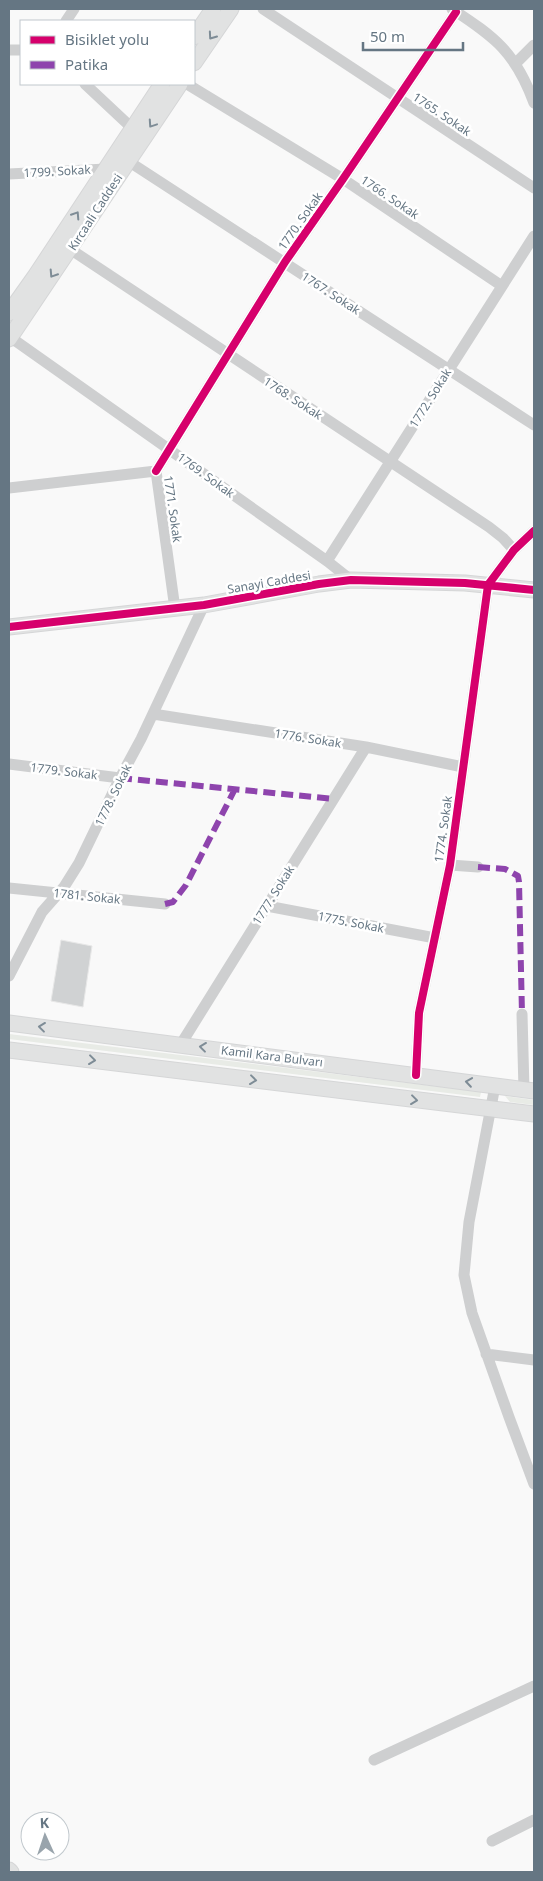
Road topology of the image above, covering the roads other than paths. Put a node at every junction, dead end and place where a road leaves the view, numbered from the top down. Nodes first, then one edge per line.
1 (74, 9) edge
2 (213, 9) edge
3 (231, 9) edge
4 (263, 9) edge
5 (454, 10) edge
6 (67, 20) edge
7 (195, 36) edge
8 (534, 46) edge
9 (195, 62) edge
10 (516, 63) junction
11 (87, 85) edge
12 (161, 85) edge
13 (179, 85) edge
14 (189, 85) edge
15 (398, 98) junction
16 (534, 103) edge
17 (133, 129) junction
18 (128, 162) junction
19 (106, 169) junction
20 (9, 174) edge
21 (343, 179) junction
22 (534, 188) edge
23 (534, 236) edge
24 (70, 249) junction
25 (285, 262) junction
26 (502, 286) junction
27 (9, 313) edge
28 (9, 338) edge
29 (227, 355) junction
30 (448, 370) junction
31 (534, 425) edge
32 (170, 449) junction
33 (390, 462) junction
34 (156, 471) junction
35 (9, 488) edge
36 (534, 530) edge
37 (514, 550) junction
38 (327, 561) junction
39 (351, 580) junction
40 (488, 585) junction
41 (534, 590) edge
42 (204, 605) junction
43 (175, 609) junction
44 (9, 628) edge
45 (153, 714) junction
46 (366, 747) junction
47 (9, 764) edge
48 (463, 767) junction
49 (120, 778) junction
50 (450, 865) junction
51 (478, 867) dead end
52 (9, 888) edge
53 (58, 893) junction
54 (165, 904) dead end
55 (267, 906) junction
56 (435, 938) junction
57 (9, 976) edge
58 (522, 1014) dead end
59 (9, 1022) edge
60 (181, 1044) junction
61 (9, 1050) edge
62 (416, 1075) junction
63 (495, 1086) junction
64 (529, 1090) edge
65 (490, 1109) junction
66 (534, 1114) edge
67 (486, 1354) junction
68 (534, 1360) edge
69 (534, 1484) edge
70 (534, 1686) edge
71 (374, 1760) dead end
72 (534, 1820) edge
73 (492, 1841) dead end

1 - 6 street
2 - 7 street
3 -> 9 street
4 - 15 street, 1765. Sokak
5 - 10 street
5 - 15 street, 1770. Sokak
8 - 10 street
10 - 16 street
11 - 17 street
12 - 17 street, Kırcaali Caddesi
13 -> 18 street, Kırcaali Caddesi
14 - 21 street, 1766. Sokak
15 - 21 street, 1770. Sokak
15 - 22 street, 1765. Sokak
17 - 19 street, Kırcaali Caddesi
18 - 24 street, Kırcaali Caddesi
18 - 25 street, 1767. Sokak
19 - 20 street, 1799. Sokak
27 -> 19 street, Kırcaali Caddesi
21 - 25 street, 1770. Sokak
21 - 26 street, 1766. Sokak
23 - 26 street, 1772. Sokak
24 -> 28 street, Kırcaali Caddesi
24 - 29 street, 1768. Sokak
25 - 29 street, 1770. Sokak
25 - 30 street, 1767. Sokak
26 - 30 street, 1772. Sokak
28 - 32 street, 1769. Sokak
29 - 32 street, 1770. Sokak
29 - 33 street, 1768. Sokak
30 - 31 street, 1767. Sokak
30 - 33 street, 1772. Sokak
32 - 34 street, 1770. Sokak
32 - 38 street, 1769. Sokak
33 - 37 street, 1768. Sokak
33 - 38 street, 1772. Sokak
34 - 35 street, 1771. Sokak
34 - 43 street, 1771. Sokak
36 - 37 street
37 - 40 street
38 - 39 street, 1769. Sokak
39 - 40 street, Sanayi Caddesi
39 - 42 street, Sanayi Caddesi
40 - 41 street, Sanayi Caddesi
40 - 48 street, 1774. Sokak
42 - 43 street, Sanayi Caddesi
42 - 45 street, 1778. Sokak
43 - 44 street, Sanayi Caddesi
45 - 46 street, 1776. Sokak
45 - 49 street, 1778. Sokak
46 - 48 street, 1776. Sokak
46 - 55 street, 1777. Sokak
47 - 49 street, 1779. Sokak
48 - 50 street, 1774. Sokak
49 - 53 street, 1778. Sokak
50 - 51 street
50 - 56 street, 1774. Sokak
52 - 53 street, 1781. Sokak
53 - 54 street, 1781. Sokak
53 - 57 street, 1778. Sokak
55 - 56 street, 1775. Sokak
55 - 60 street, 1777. Sokak
56 - 62 street, 1774. Sokak
58 - 64 street
60 -> 59 street, Kamil Kara Bulvarı
62 -> 60 street, Kamil Kara Bulvarı
61 -> 65 street
63 -> 62 street, Kamil Kara Bulvarı
63 - 64 street, Kamil Kara Bulvarı
63 - 65 street
65 - 66 street
65 - 67 street
67 - 68 street
67 - 69 street
70 - 71 street
72 - 73 street

